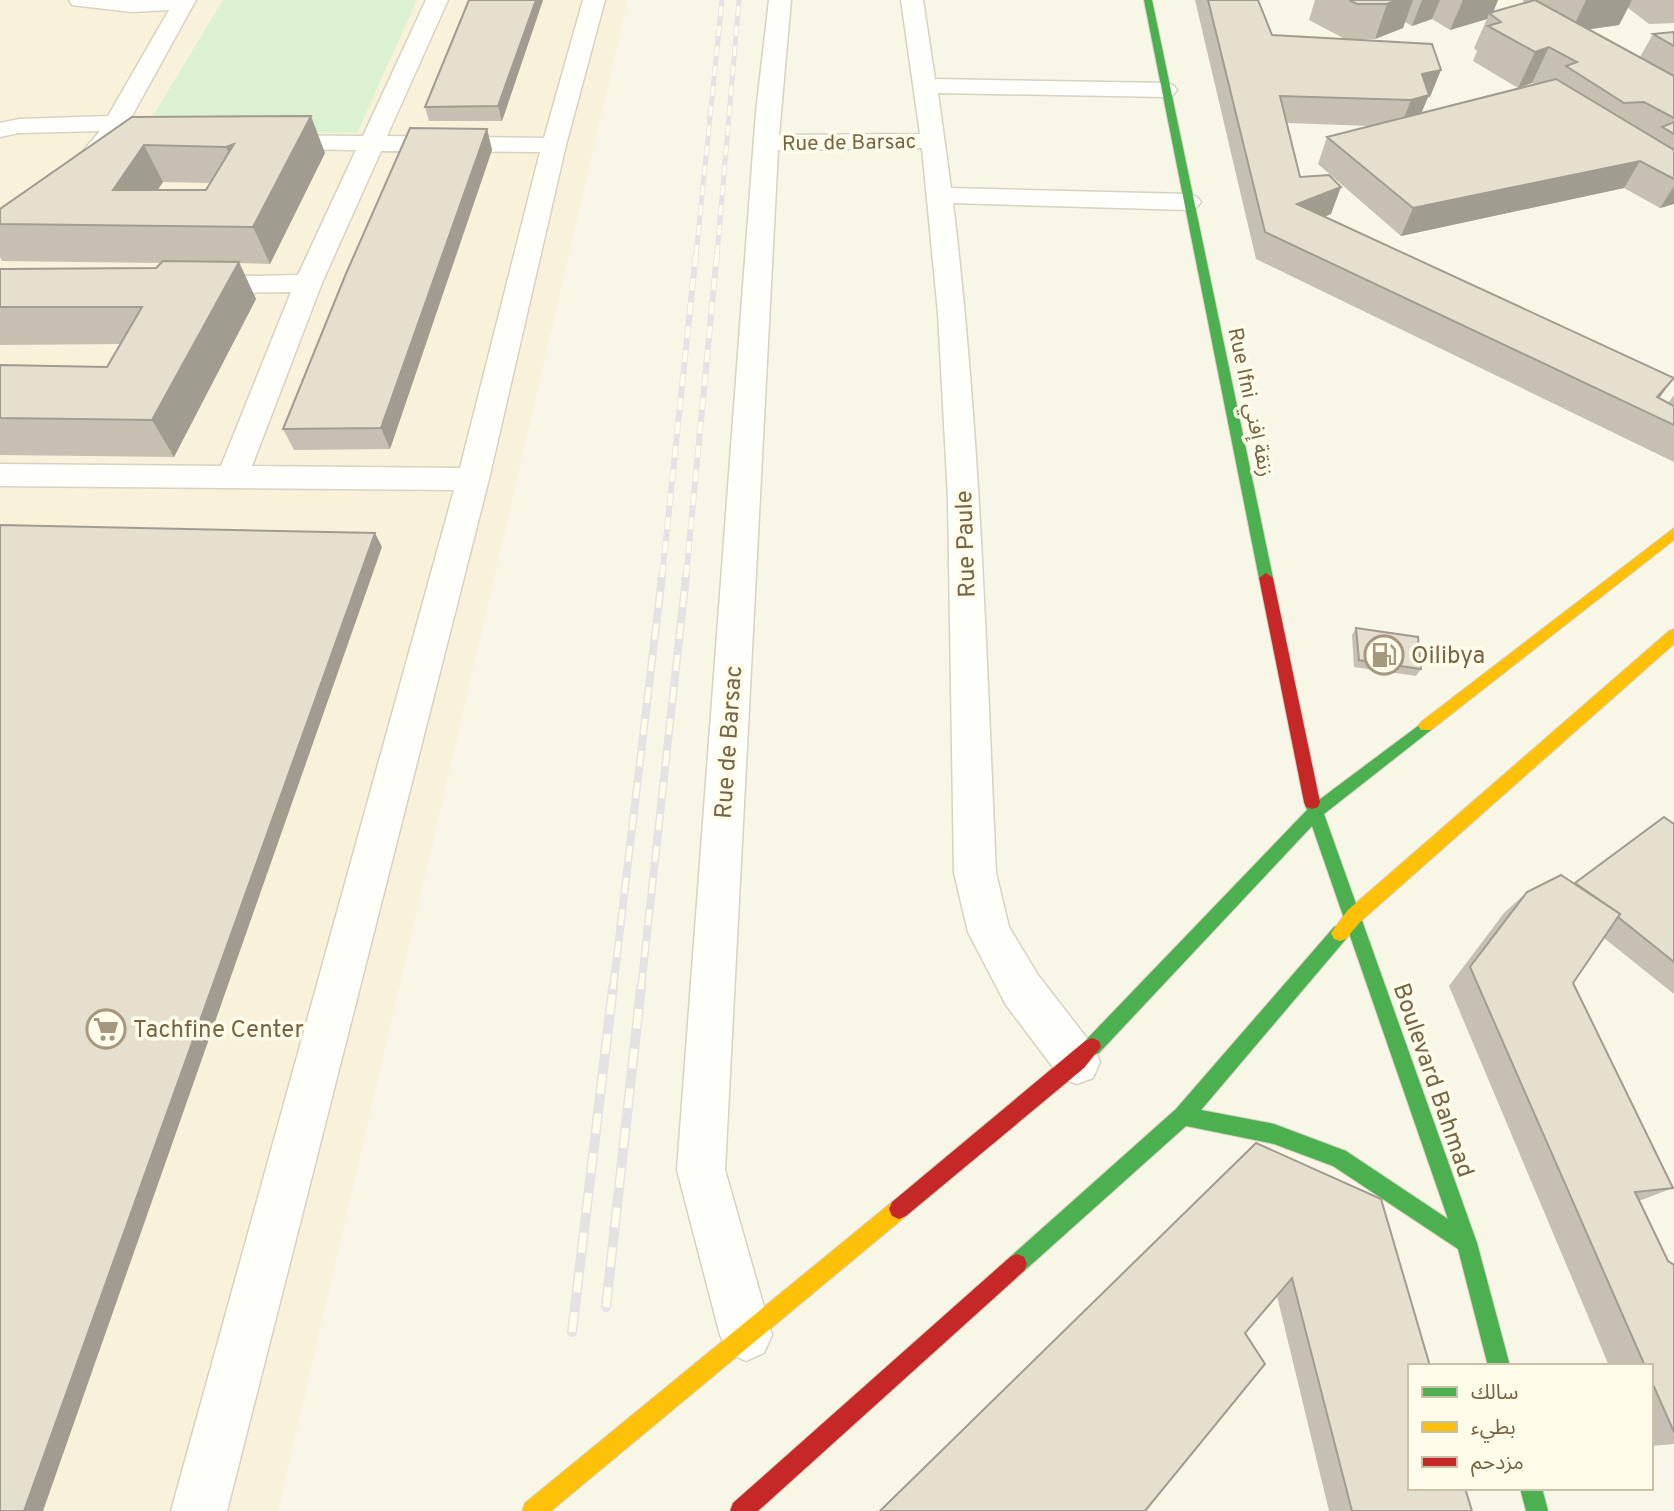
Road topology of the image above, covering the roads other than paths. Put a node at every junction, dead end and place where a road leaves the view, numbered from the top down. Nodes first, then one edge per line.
1 (80, 0) edge
2 (438, 0) edge
3 (594, 0) edge
4 (780, 0) edge
5 (1148, 0) edge
6 (184, 1) edge
7 (920, 8) edge
8 (925, 86) junction
9 (1166, 90) junction
10 (0, 111) edge
11 (10, 128) edge
12 (111, 132) junction
13 (135, 140) edge
14 (933, 141) junction
15 (247, 142) edge
16 (372, 143) junction
17 (766, 143) junction
18 (554, 145) junction
19 (939, 195) junction
20 (1188, 202) junction
21 (5, 220) edge
22 (308, 283) junction
23 (174, 285) edge
24 (0, 475) edge
25 (233, 475) junction
26 (473, 479) junction
27 (1674, 533) edge
28 (1674, 635) edge
29 (1314, 813) junction
30 (1354, 916) junction
31 (1077, 1062) junction
32 (1183, 1116) junction
33 (1466, 1243) junction
34 (746, 1335) junction
35 (1498, 1364) edge
36 (1532, 1490) edge
37 (199, 1511) edge
38 (533, 1511) edge
39 (741, 1511) edge
40 (1537, 1511) edge

1 - 6 street
2 - 16 street
3 - 18 street
4 - 17 street, Rue de Barsac
5 - 9 main road, Rue Ifni زنقة إفني
6 - 12 street
7 - 8 street, Rue Paule
8 - 9 street
8 - 14 street, Rue Paule
9 - 20 main road, Rue Ifni زنقة إفني
10 - 11 street
11 - 12 street
12 - 13 street
12 - 21 street
14 - 17 street, Rue de Barsac
14 - 19 street, Rue Paule
15 - 16 street
16 - 18 street
16 - 22 street
17 - 34 street, Rue de Barsac
18 - 26 street
19 - 20 street
19 - 31 street, Rue Paule
20 - 29 main road, Rue Ifni زنقة إفني
22 - 23 street
22 - 25 street
24 - 25 street
25 - 26 street
26 - 37 street
27 - 29 main road
28 - 30 main road
29 - 30 main road, Boulevard Bahmad
29 - 31 main road
30 - 32 main road
30 - 33 main road, Boulevard Bahmad
31 - 34 main road
32 - 33 main road
32 - 39 main road
33 - 35 main road, Boulevard Bahmad
34 - 38 main road
36 - 40 main road

